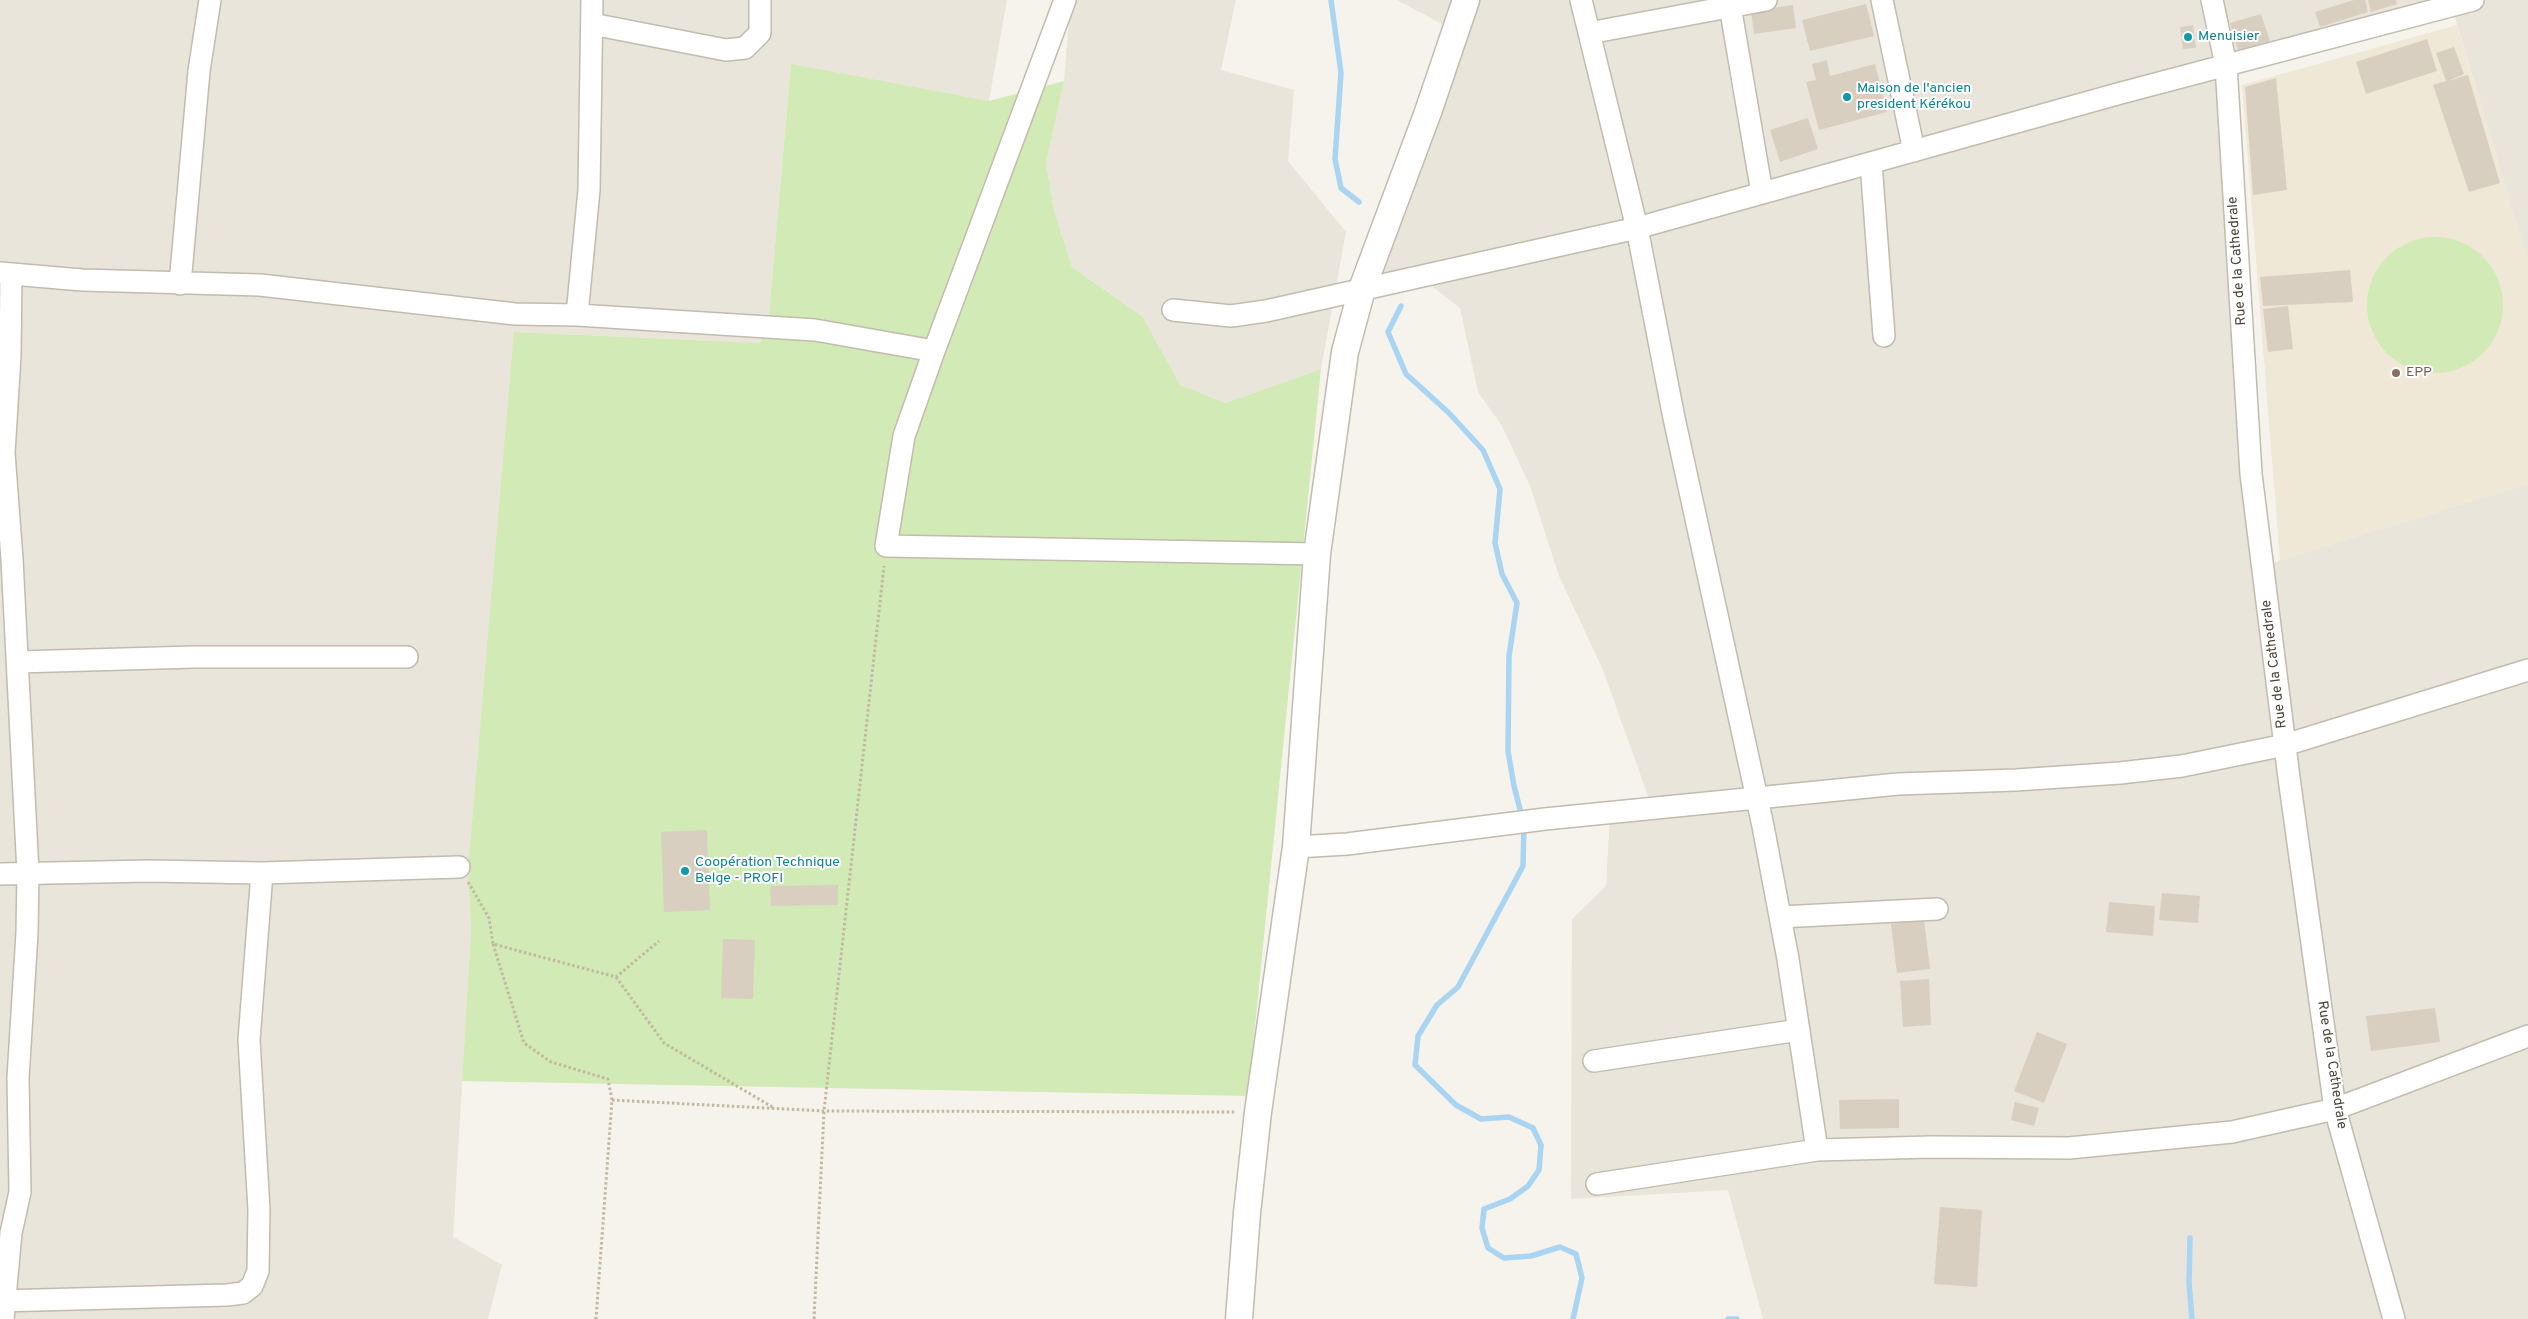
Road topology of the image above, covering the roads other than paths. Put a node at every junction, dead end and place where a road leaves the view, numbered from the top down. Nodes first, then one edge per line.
1 (210, 0) edge
2 (592, 0) edge
3 (760, 0) edge
4 (1065, 0) edge
5 (1466, 0) edge
6 (1581, 0) edge
7 (1766, 0) edge
8 (1882, 0) edge
9 (2212, 0) edge
10 (2473, 0) edge
11 (1730, 4) edge
12 (592, 24) junction
13 (1590, 33) junction
14 (2226, 65) junction
15 (1914, 151) junction
16 (1871, 162) junction
17 (1762, 193) junction
18 (1637, 228) junction
19 (6, 274) edge
20 (180, 284) junction
21 (1362, 289) junction
22 (1173, 310) dead end
23 (577, 315) junction
24 (1884, 336) dead end
25 (934, 351) junction
26 (1316, 554) junction
27 (407, 657) dead end
28 (18, 662) junction
29 (2528, 670) edge
30 (2285, 745) junction
31 (1757, 799) junction
32 (1296, 847) junction
33 (460, 867) road end
34 (28, 873) junction
35 (262, 873) junction
36 (0, 874) edge
37 (1937, 909) dead end
38 (1780, 917) junction
39 (1799, 1030) junction
40 (2528, 1036) edge
41 (19, 1058) junction
42 (1594, 1061) dead end
43 (0, 1077) edge
44 (2335, 1109) junction
45 (1817, 1150) junction
46 (1597, 1184) dead end
47 (2, 1307) edge
48 (1239, 1319) edge
49 (2394, 1319) edge

1 - 20 street
2 - 12 street
3 - 12 street
4 - 25 street
5 - 21 street
6 - 13 street
7 - 11 street
8 - 15 street
9 - 14 street, Rue de la Cathedrale
10 - 14 street
11 - 13 street
11 - 17 street
12 - 23 street
13 - 18 street
14 - 15 street
14 - 30 street, Rue de la Cathedrale
15 - 16 street
16 - 17 street
16 - 24 street
17 - 18 street
18 - 21 street
18 - 31 street
19 - 20 street
19 - 28 street
20 - 23 street
21 - 22 street
21 - 26 street
23 - 25 street
25 - 26 street
26 - 32 street
27 - 28 street
28 - 34 street
29 - 30 street
30 - 31 street
30 - 44 street, Rue de la Cathedrale
31 - 32 street
31 - 38 street
32 - 48 street
33 - 35 street
34 - 35 street
34 - 36 street
34 - 41 street
35 - 47 street
37 - 38 street
38 - 39 street
39 - 42 street
39 - 45 street
40 - 44 street
41 - 43 street
41 - 47 street
44 - 45 street
44 - 49 street, Rue de la Cathedrale
45 - 46 street

